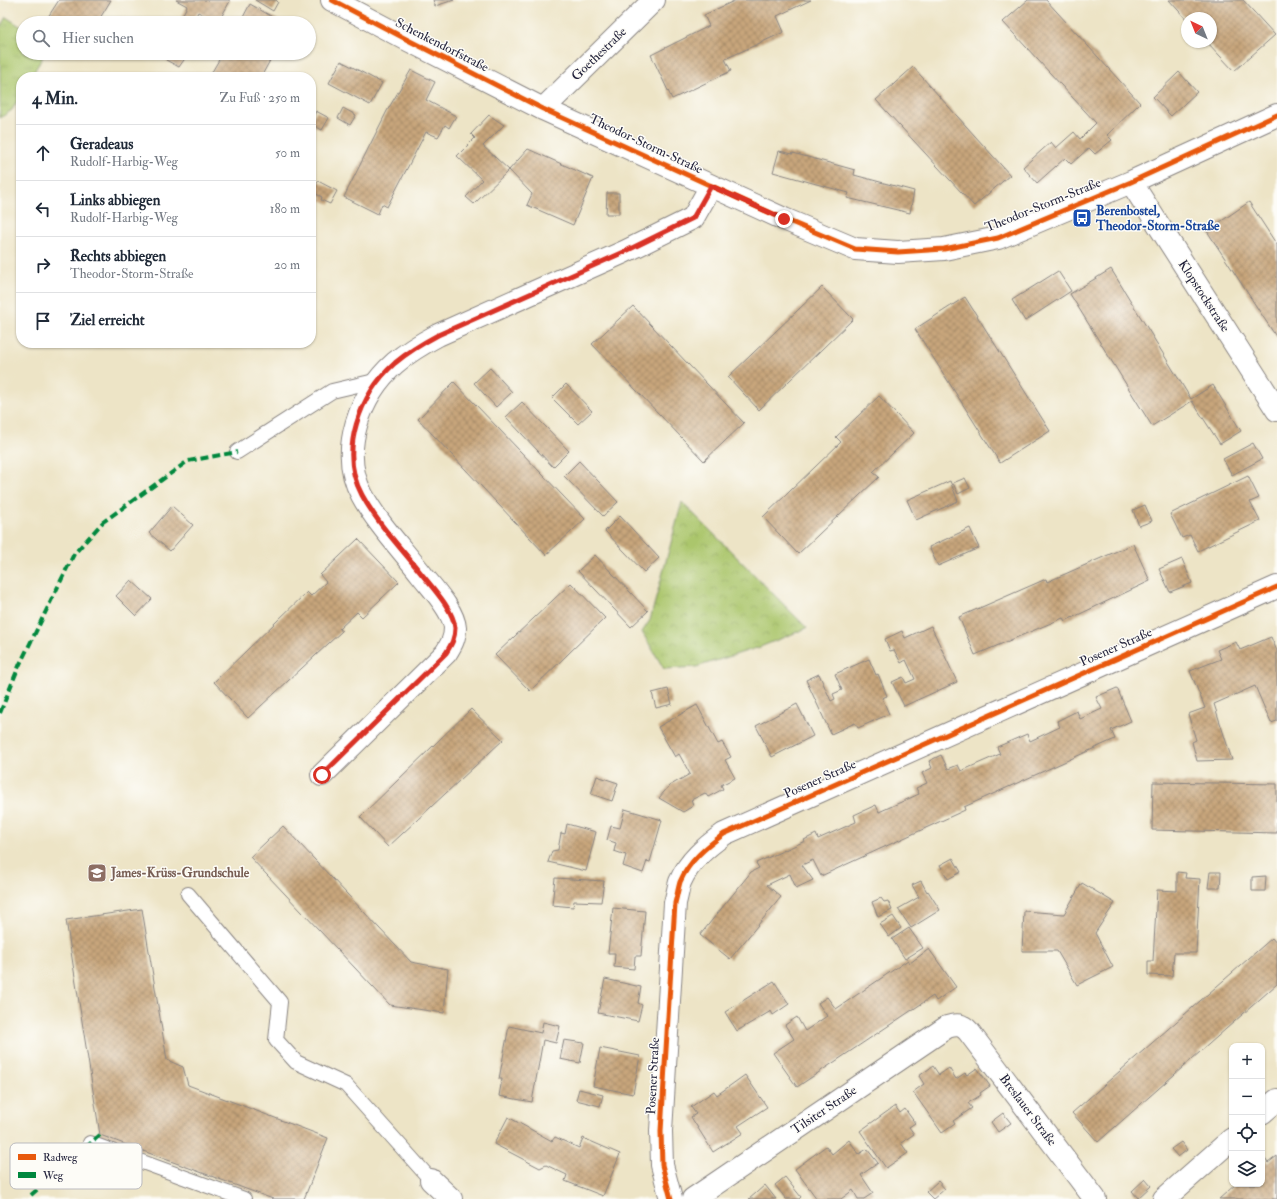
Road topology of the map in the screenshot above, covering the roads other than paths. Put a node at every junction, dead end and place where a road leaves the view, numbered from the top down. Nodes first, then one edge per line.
1 (332, 0) edge
2 (654, 0) edge
3 (543, 108) junction
4 (1277, 115) edge
5 (1131, 182) junction
6 (711, 186) junction
7 (379, 380) junction
8 (1277, 410) edge
9 (237, 452) dead end
10 (1277, 587) edge
11 (322, 775) dead end
12 (188, 894) dead end
13 (957, 1024) joint
14 (1277, 1100) edge
15 (1265, 1110) edge
16 (1229, 1142) edge
17 (142, 1162) edge
18 (431, 1180) joint
19 (244, 1199) edge
20 (451, 1199) edge
21 (671, 1199) edge
22 (693, 1199) edge
23 (1095, 1199) edge
24 (1164, 1199) edge

1 - 3 street, Schenkendorfstraße
2 - 3 street, Goethestraße
3 - 6 street, Theodor-Storm-Straße
4 - 5 street, Theodor-Storm-Straße
5 - 6 street, Theodor-Storm-Straße
5 - 8 street, Klopstockstraße
6 - 7 street
7 - 9 lane
7 - 11 street
10 - 21 street, Posener Straße
12 - 18 lane
13 - 22 street, Tilsiter Straße
13 - 23 street, Breslauer Straße
14 - 15 street
16 - 24 street
17 - 19 lane
18 - 20 street

